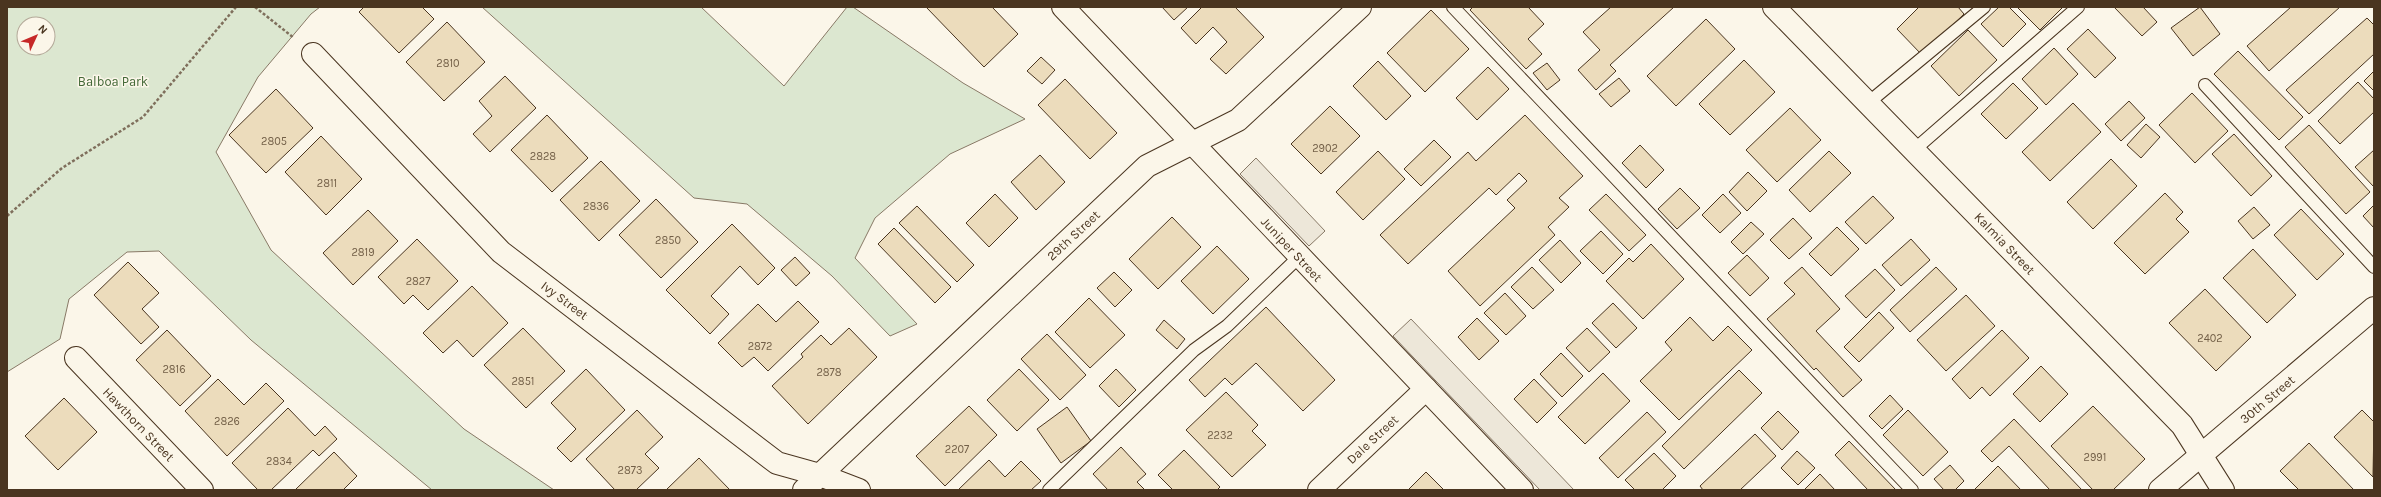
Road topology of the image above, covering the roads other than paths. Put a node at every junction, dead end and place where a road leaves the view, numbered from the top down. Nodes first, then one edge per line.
1 (1063, 7) edge
2 (1360, 7) edge
3 (1453, 7) edge
4 (1774, 7) edge
5 (1984, 7) edge
6 (2078, 7) edge
7 (313, 54) road end
8 (2205, 85) dead end
9 (1868, 103) junction
10 (1192, 142) junction
11 (1914, 150) junction
12 (1300, 256) junction
13 (2374, 266) edge
14 (2374, 308) edge
15 (76, 358) dead end
16 (1426, 389) junction
17 (2201, 454) junction
18 (820, 475) junction
19 (202, 490) edge
20 (804, 490) edge
21 (859, 490) edge
22 (1049, 490) edge
23 (1319, 490) edge
24 (1522, 490) edge
25 (1912, 490) edge
26 (2160, 490) edge
27 (2223, 490) edge

1 - 10 street, Juniper Street
2 - 10 street, 29th Street
3 - 25 lane
4 - 9 street, Kalmia Street
5 - 9 lane
6 - 11 lane
7 - 18 street, Ivy Street
8 - 13 lane
9 - 11 street, Kalmia Street
10 - 12 street, Juniper Street
10 - 18 street, 29th Street
11 - 17 street, Kalmia Street
12 - 16 street, Juniper Street
12 - 22 lane
14 - 17 street, 30th Street
15 - 19 street, Hawthorn Street
16 - 23 street, Dale Street
16 - 24 street, Juniper Street
17 - 26 street, 30th Street
17 - 27 street, Kalmia Street
18 - 20 street, 29th Street
18 - 21 street, Ivy Street

